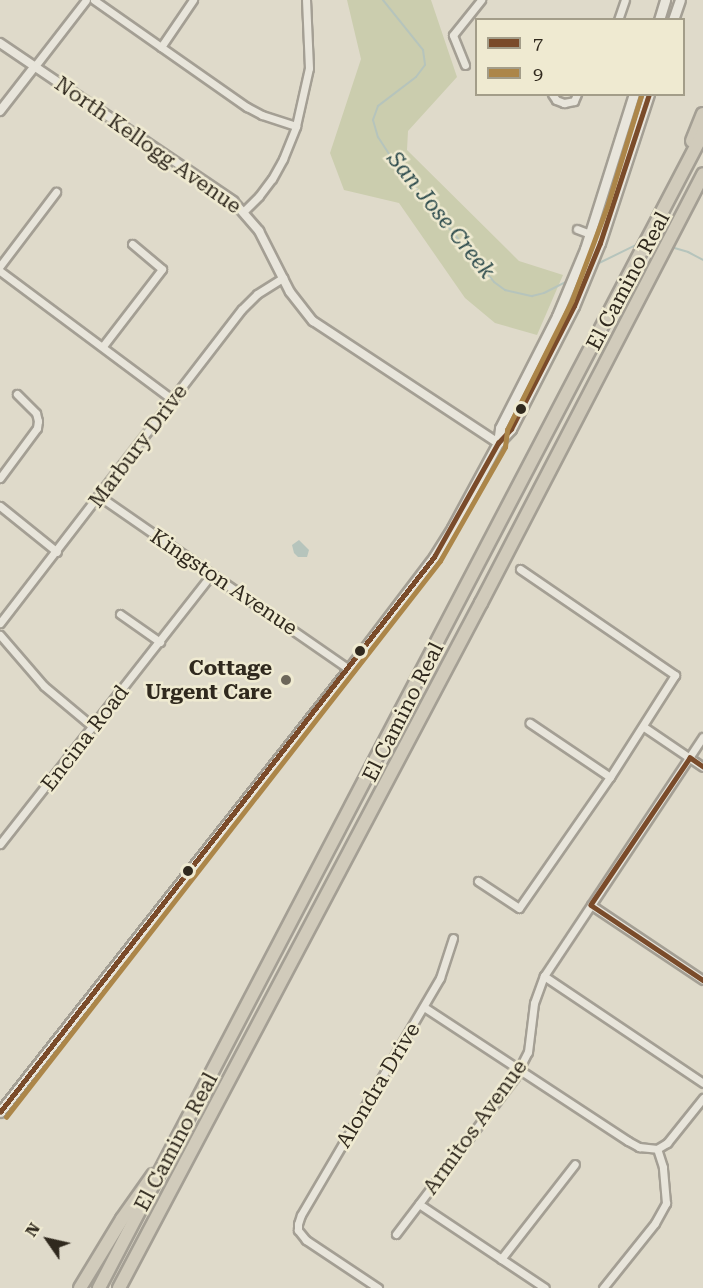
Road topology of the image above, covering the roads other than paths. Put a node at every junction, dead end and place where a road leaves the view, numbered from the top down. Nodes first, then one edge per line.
1 (86, 0) edge
2 (94, 0) edge
3 (193, 0) edge
4 (306, 0) edge
5 (481, 0) edge
6 (625, 0) edge
7 (665, 0) edge
8 (680, 0) edge
9 (619, 18) edge
10 (660, 18) edge
11 (674, 18) edge
12 (0, 43) edge
13 (161, 47) junction
14 (465, 65) dead end
15 (35, 66) junction
16 (553, 96) edge
17 (576, 96) edge
18 (633, 96) edge
19 (648, 96) edge
20 (0, 111) edge
21 (703, 114) edge
22 (296, 126) junction
23 (703, 134) edge
24 (703, 174) edge
25 (56, 192) dead end
26 (669, 202) junction
27 (244, 210) junction
28 (577, 229) dead end
29 (590, 234) junction
30 (132, 244) dead end
31 (0, 266) edge
32 (0, 271) edge
33 (283, 278) junction
34 (103, 346) junction
35 (17, 394) dead end
36 (173, 400) junction
37 (498, 443) junction
38 (0, 478) edge
39 (99, 496) junction
40 (0, 506) edge
41 (57, 552) junction
42 (520, 569) dead end
43 (212, 574) junction
44 (120, 614) dead end
45 (0, 623) edge
46 (0, 635) edge
47 (160, 642) junction
48 (349, 669) junction
49 (530, 723) dead end
50 (93, 727) junction
51 (644, 727) junction
52 (703, 737) edge
53 (690, 758) junction
54 (703, 767) edge
55 (610, 777) junction
56 (0, 844) edge
57 (478, 881) dead end
58 (591, 905) junction
59 (453, 938) dead end
60 (544, 976) junction
61 (703, 980) edge
62 (424, 1007) junction
63 (519, 1070) junction
64 (703, 1083) edge
65 (703, 1098) edge
66 (0, 1112) edge
67 (657, 1149) junction
68 (170, 1156) junction
69 (575, 1164) dead end
70 (420, 1204) junction
71 (396, 1234) dead end
72 (501, 1259) junction
73 (80, 1288) edge
74 (99, 1288) edge
75 (119, 1288) edge
76 (378, 1288) edge
77 (545, 1288) edge
78 (603, 1288) edge

1 - 15 street
2 - 13 street
3 - 13 street
4 - 22 street
5 - 14 street
6 - 9 street
7 - 10 main road
8 - 11 main road
12 - 15 street, North Kellogg Avenue
13 - 22 street
15 - 20 street
15 - 27 street, North Kellogg Avenue
16 - 17 street
18 - 29 main road
19 - 37 main road
21 - 26 highway
22 - 27 street
23 - 26 highway, El Camino Real
24 - 75 highway, El Camino Real
25 - 31 street
26 - 68 highway, El Camino Real
27 - 33 street, North Kellogg Avenue
28 - 29 street
29 - 37 main road
30 - 34 street
32 - 34 street
33 - 36 street, Marbury Drive
33 - 37 street, North Kellogg Avenue
34 - 36 street
35 - 38 street
36 - 39 street, Marbury Drive
37 - 48 main road
39 - 41 street, Marbury Drive
39 - 43 street, Kingston Avenue
40 - 41 street
41 - 45 street, Marbury Drive
42 - 51 street
43 - 47 street, Encina Road
43 - 48 street, Kingston Avenue
44 - 47 street
46 - 50 street
47 - 50 street, Encina Road
48 - 66 main road
49 - 55 street
50 - 56 street, Encina Road
51 - 53 street
51 - 55 street
52 - 53 street, Armitos Avenue
53 - 54 street
53 - 58 street, Armitos Avenue
55 - 57 street
58 - 60 street, Armitos Avenue
58 - 61 street
59 - 62 street, Alondra Drive
60 - 63 street, Armitos Avenue
60 - 64 street
62 - 63 street
62 - 76 street, Alondra Drive
63 - 67 street
63 - 70 street, Armitos Avenue
65 - 67 street
67 - 78 street
68 - 73 highway
68 - 74 highway, El Camino Real
69 - 72 street
70 - 71 street, Armitos Avenue
70 - 72 street
72 - 77 street

